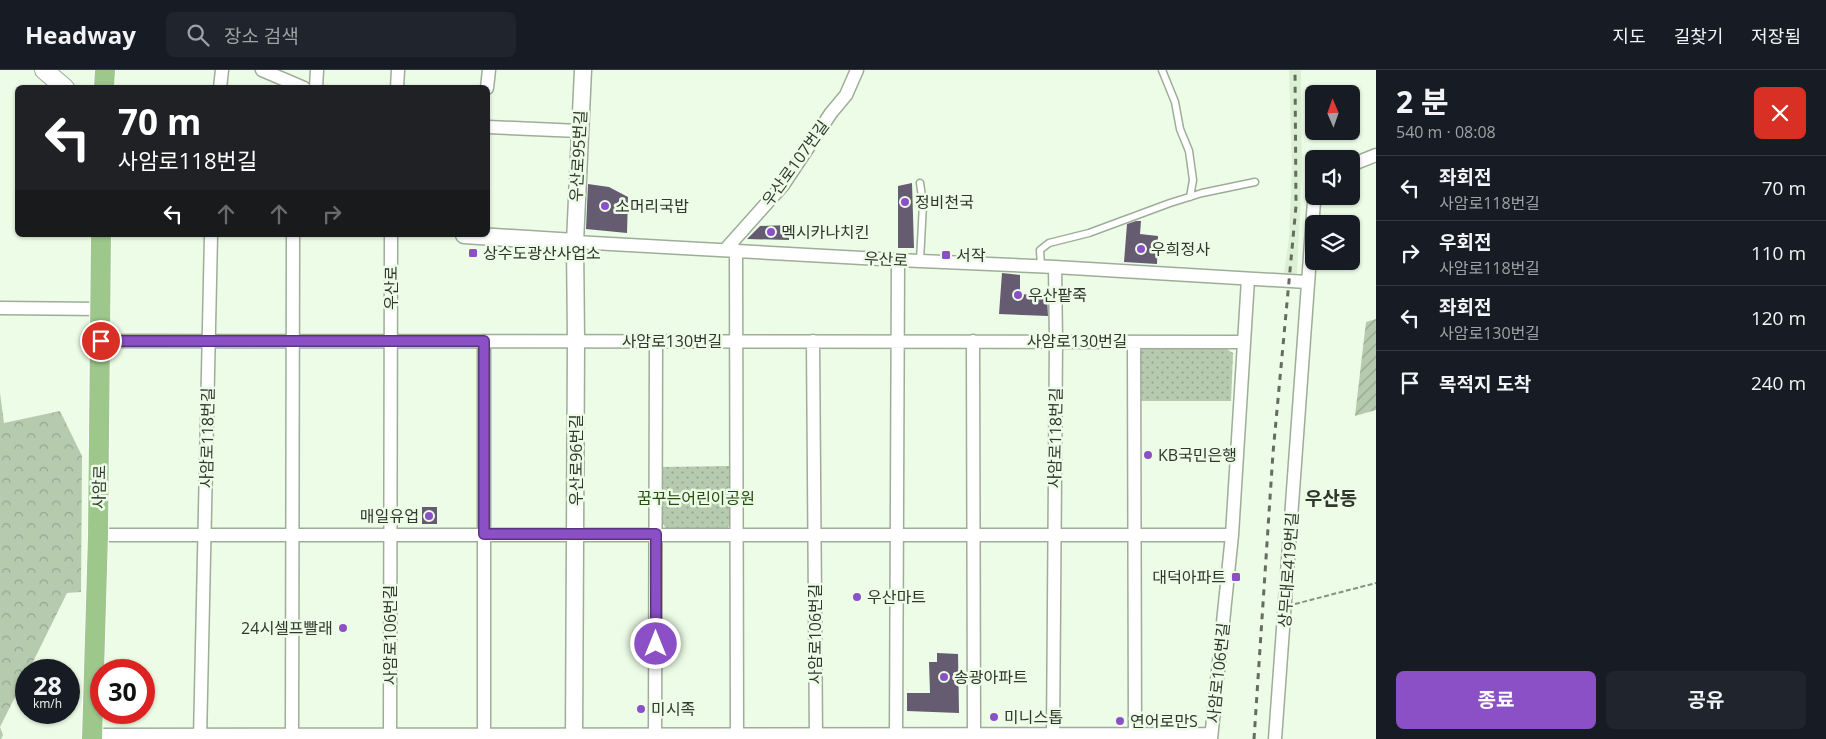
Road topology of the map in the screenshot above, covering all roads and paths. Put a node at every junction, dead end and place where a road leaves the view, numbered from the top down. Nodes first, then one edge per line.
1 (44, 70) edge
2 (105, 70) edge
3 (222, 70) edge
4 (262, 70) edge
5 (317, 70) edge
6 (398, 70) edge
7 (489, 70) edge
8 (583, 70) edge
9 (857, 70) edge
10 (1162, 70) edge
11 (62, 85) edge
12 (104, 85) edge
13 (220, 85) edge
14 (297, 85) edge
15 (316, 85) edge
16 (397, 85) edge
17 (487, 85) edge
18 (490, 127) edge
19 (579, 131) junction
20 (1376, 155) edge
21 (1360, 161) edge
22 (1255, 182) dead end
23 (920, 183) dead end
24 (1190, 197) junction
25 (1314, 205) edge
26 (101, 237) edge
27 (211, 237) edge
28 (293, 237) edge
29 (391, 237) edge
30 (490, 237) edge
31 (575, 242) junction
32 (730, 250) junction
33 (898, 260) junction
34 (920, 261) junction
35 (1041, 266) junction
36 (1055, 267) junction
37 (1248, 279) junction
38 (1307, 282) junction
39 (0, 308) edge
40 (101, 309) junction
41 (101, 341) junction
42 (209, 341) junction
43 (292, 341) junction
44 (391, 341) junction
45 (484, 341) junction
46 (576, 341) junction
47 (656, 341) junction
48 (736, 341) junction
49 (814, 341) junction
50 (897, 341) junction
51 (1056, 341) junction
52 (973, 342) junction
53 (1134, 342) junction
54 (1243, 342) junction
55 (484, 534) junction
56 (576, 534) junction
57 (656, 534) junction
58 (737, 534) junction
59 (815, 534) junction
60 (897, 534) junction
61 (974, 534) junction
62 (1134, 534) junction
63 (98, 535) junction
64 (204, 535) junction
65 (292, 535) junction
66 (390, 535) junction
67 (1054, 535) junction
68 (1232, 535) junction
69 (1376, 583) edge
70 (1286, 606) junction
71 (92, 737) edge
72 (200, 737) edge
73 (292, 737) edge
74 (390, 737) edge
75 (484, 737) edge
76 (574, 737) edge
77 (655, 737) edge
78 (737, 737) edge
79 (816, 737) edge
80 (896, 737) edge
81 (974, 737) edge
82 (1053, 737) edge
83 (1135, 737) edge
84 (1211, 737) edge
85 (1275, 739) edge

1 - 11 main road
2 - 12 main road
3 - 13 street
4 - 14 street
5 - 15 street
6 - 16 street
7 - 17 street
8 - 19 street, 우산로95번길
9 - 32 street, 우산로107번길
10 - 24 lane
18 - 19 street
19 - 31 street, 우산로95번길
20 - 21 street
22 - 24 lane
23 - 34 lane
24 - 35 lane
25 - 38 street, 상무대로419번길
26 - 40 main road, 사암로
27 - 42 street
28 - 43 street
29 - 44 street, 우산로
30 - 31 street, 우산로
31 - 32 street, 우산로
31 - 46 street, 우산로96번길
32 - 33 street, 우산로
32 - 48 street
33 - 34 street, 우산로
33 - 50 street
34 - 35 street, 우산로
35 - 36 street, 우산로
36 - 37 street, 우산로
36 - 51 street, 사암로118번길
37 - 38 street, 우산로
37 - 54 street, 사암로106번길
38 - 70 street, 상무대로419번길
39 - 40 street
40 - 41 main road, 사암로
41 - 42 street, 사암로130번길
41 - 63 main road, 사암로
42 - 43 street, 사암로130번길
42 - 64 street, 사암로118번길
43 - 44 street, 사암로130번길
43 - 65 street
44 - 45 street, 사암로130번길
44 - 66 street
45 - 46 street, 사암로130번길
45 - 55 street
46 - 47 street, 사암로130번길
46 - 56 street, 우산로96번길
47 - 48 street, 사암로130번길
47 - 57 street
48 - 49 street, 사암로130번길
48 - 58 street
49 - 50 street, 사암로130번길
49 - 59 street
50 - 52 street, 사암로130번길
50 - 60 street
51 - 52 street, 사암로130번길
51 - 53 street, 사암로130번길
51 - 67 street, 사암로118번길
52 - 61 street
53 - 54 street, 사암로130번길
53 - 62 street
54 - 68 street, 사암로106번길
55 - 56 street
55 - 66 street
55 - 75 street
56 - 57 street
56 - 76 street, 우산로96번길
57 - 58 street
57 - 77 street
58 - 59 street
58 - 78 street
59 - 60 street
59 - 79 street, 사암로106번길
60 - 61 street
60 - 80 street
61 - 67 street
61 - 81 street
62 - 67 street
62 - 68 street
62 - 83 street
63 - 64 street
63 - 71 main road, 사암로
64 - 65 street
64 - 72 street
65 - 66 street
65 - 73 street
66 - 74 street, 사암로106번길
67 - 82 street
68 - 84 street, 사암로106번길
69 - 70 path
70 - 85 street, 상무대로419번길
71 - 72 street, 사암로106번길
72 - 73 street, 사암로106번길
73 - 74 street, 사암로106번길
74 - 75 street, 사암로106번길
75 - 76 street, 사암로106번길
76 - 77 street, 사암로106번길
77 - 78 street, 사암로106번길
78 - 79 street, 사암로106번길
79 - 80 street, 사암로106번길
80 - 81 street, 사암로106번길
81 - 82 street, 사암로106번길
82 - 83 street, 사암로106번길
83 - 84 street, 사암로106번길

